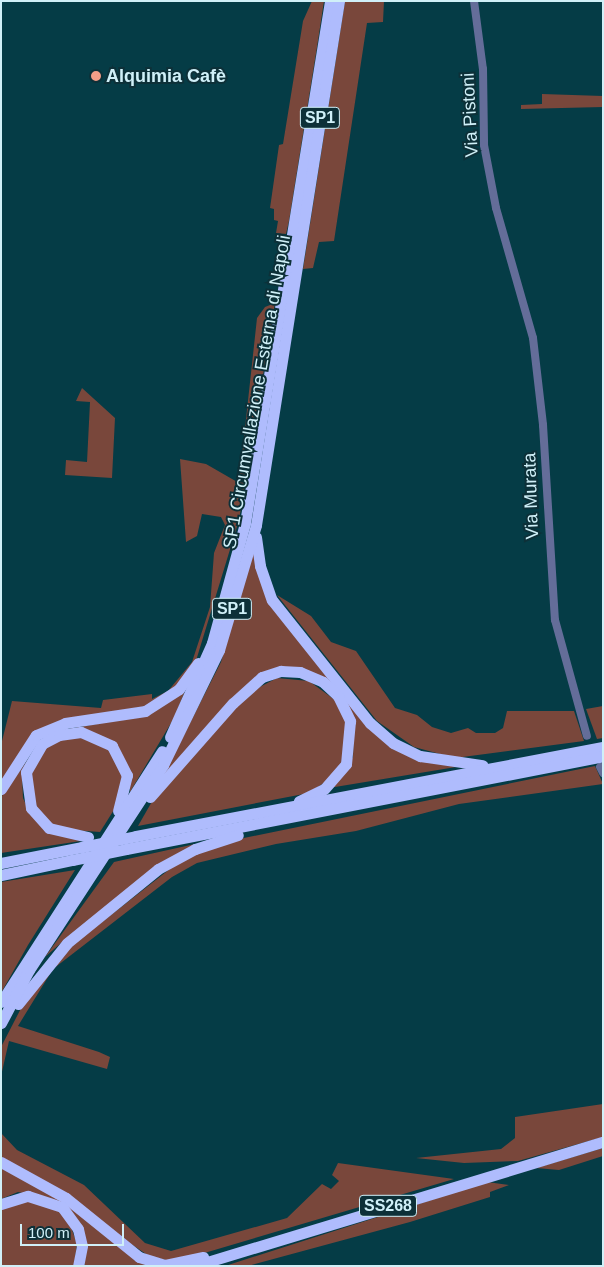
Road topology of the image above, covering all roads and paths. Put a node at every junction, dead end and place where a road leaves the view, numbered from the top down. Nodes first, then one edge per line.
1 (330, 1) edge
2 (339, 1) edge
3 (474, 1) edge
4 (297, 234) junction
5 (510, 254) joint
6 (285, 314) junction
7 (256, 525) junction
8 (228, 592) junction
9 (588, 736) dead end
10 (603, 747) edge
11 (509, 764) junction
12 (602, 765) edge
13 (1, 789) edge
14 (354, 806) junction
15 (275, 810) junction
16 (132, 817) junction
17 (138, 834) junction
18 (85, 842) junction
19 (1, 863) edge
20 (90, 871) junction
21 (1, 875) edge
22 (1, 1002) edge
23 (1, 1023) edge
24 (1, 1028) edge
25 (603, 1142) edge
26 (1, 1162) edge
27 (1, 1204) edge
28 (251, 1248) junction
29 (229, 1255) junction
30 (78, 1266) edge
31 (194, 1266) edge
32 (206, 1266) edge

1 - 4 highway, SP1 Circumvallazione Esterna di Napoli / SP1
2 - 4 highway, SP1 Circumvallazione Esterna di Napoli / SP1
3 - 5 street, Via Pistoni
4 - 6 highway, SP1 Circumvallazione Esterna di Napoli / SP1
5 - 9 street, Via Murata
6 - 7 highway, SP1 Circumvallazione Esterna di Napoli / SP1
6 - 8 highway, SP1 Circumvallazione Esterna di Napoli / SP1
7 - 11 highway
7 - 16 highway, SP1 Circumvallazione Esterna di Napoli / SP1
8 - 13 highway
8 - 20 highway, SP1 Circumvallazione Esterna di Napoli / SP1
10 - 11 highway
11 - 15 highway
12 - 14 highway
14 - 21 highway, bridge
14 - 24 highway
15 - 16 highway
15 - 17 highway
16 - 20 highway, SP1 Circumvallazione Esterna di Napoli / SP1
17 - 18 highway, bridge
17 - 18 highway
18 - 19 highway
18 - 20 highway
20 - 22 highway
20 - 23 highway
25 - 28 highway, SS268
26 - 28 highway
27 - 30 highway
28 - 29 highway, SS268
29 - 31 highway, SS268
29 - 32 highway

